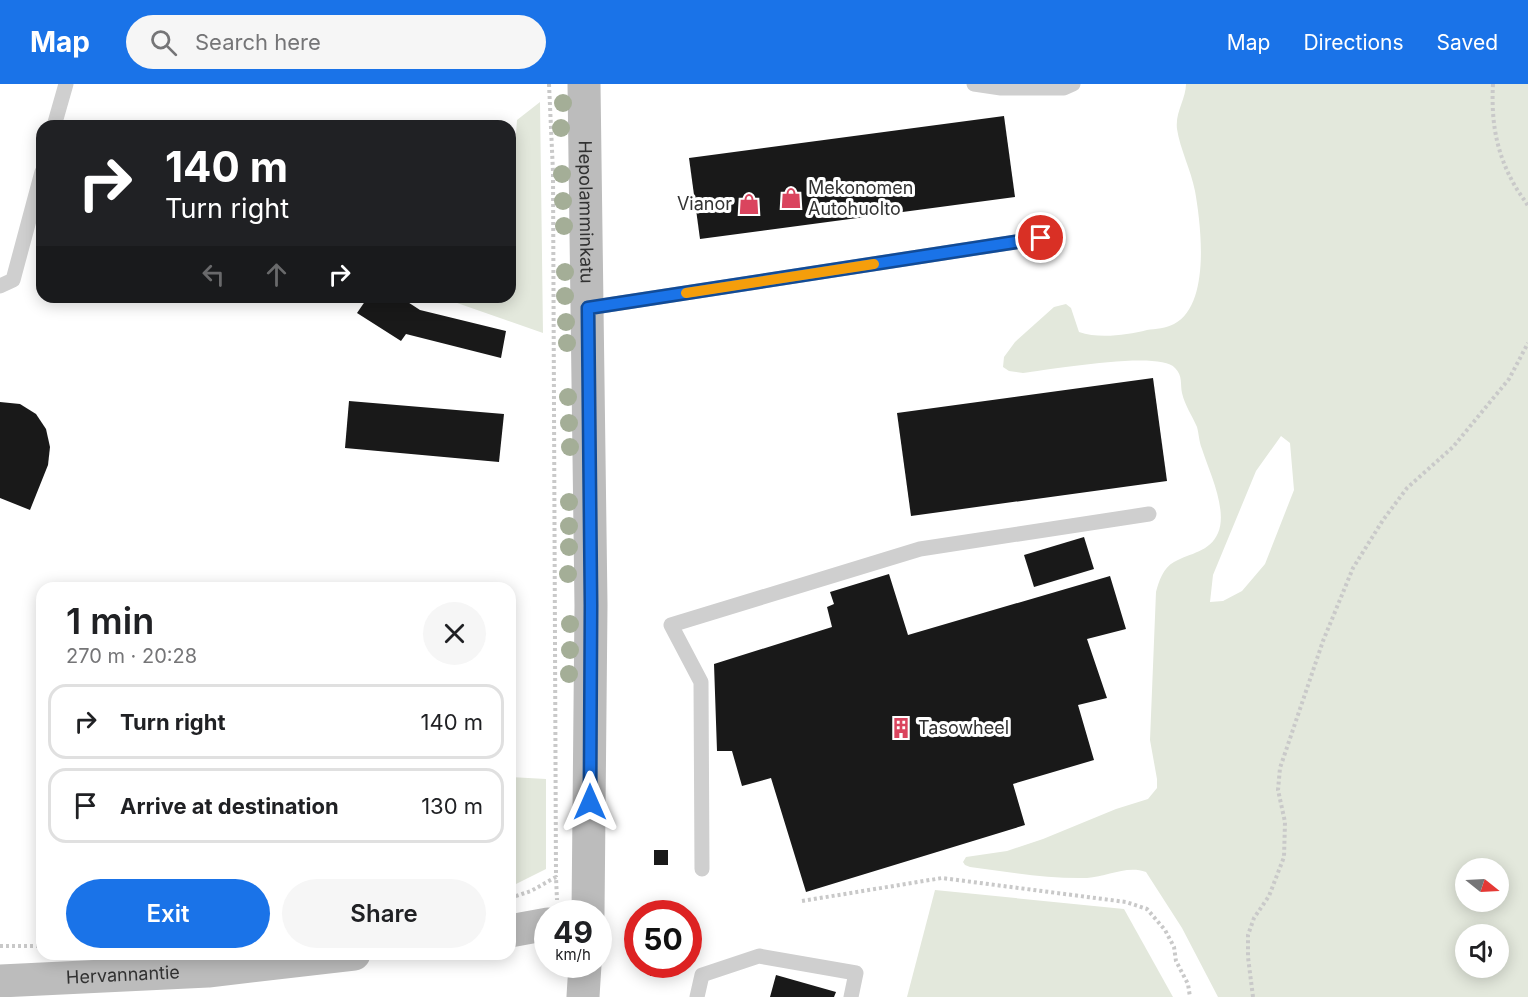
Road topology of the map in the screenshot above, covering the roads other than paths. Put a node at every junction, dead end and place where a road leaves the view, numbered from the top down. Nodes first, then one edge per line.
1 (66, 84) edge
2 (584, 84) edge
3 (974, 84) edge
4 (1073, 84) edge
5 (56, 120) edge
6 (36, 194) edge
7 (1041, 238) dead end
8 (0, 286) edge
9 (588, 308) junction
10 (1149, 514) dead end
11 (702, 870) dead end
12 (588, 900) edge
13 (534, 921) edge
14 (516, 929) edge
15 (302, 960) edge
16 (584, 978) edge
17 (0, 981) edge
18 (46, 989) edge
19 (583, 997) edge
20 (697, 997) edge
21 (851, 997) edge

1 - 5 lane
2 - 9 main road, Hepolamminkatu
3 - 4 lane
6 - 8 lane
7 - 9 lane
9 - 12 main road, Hepolamminkatu
10 - 11 lane
13 - 14 main road
15 - 18 main road, Hervannantie
16 - 19 main road
17 - 18 main road, Hervannantie
20 - 21 lane

